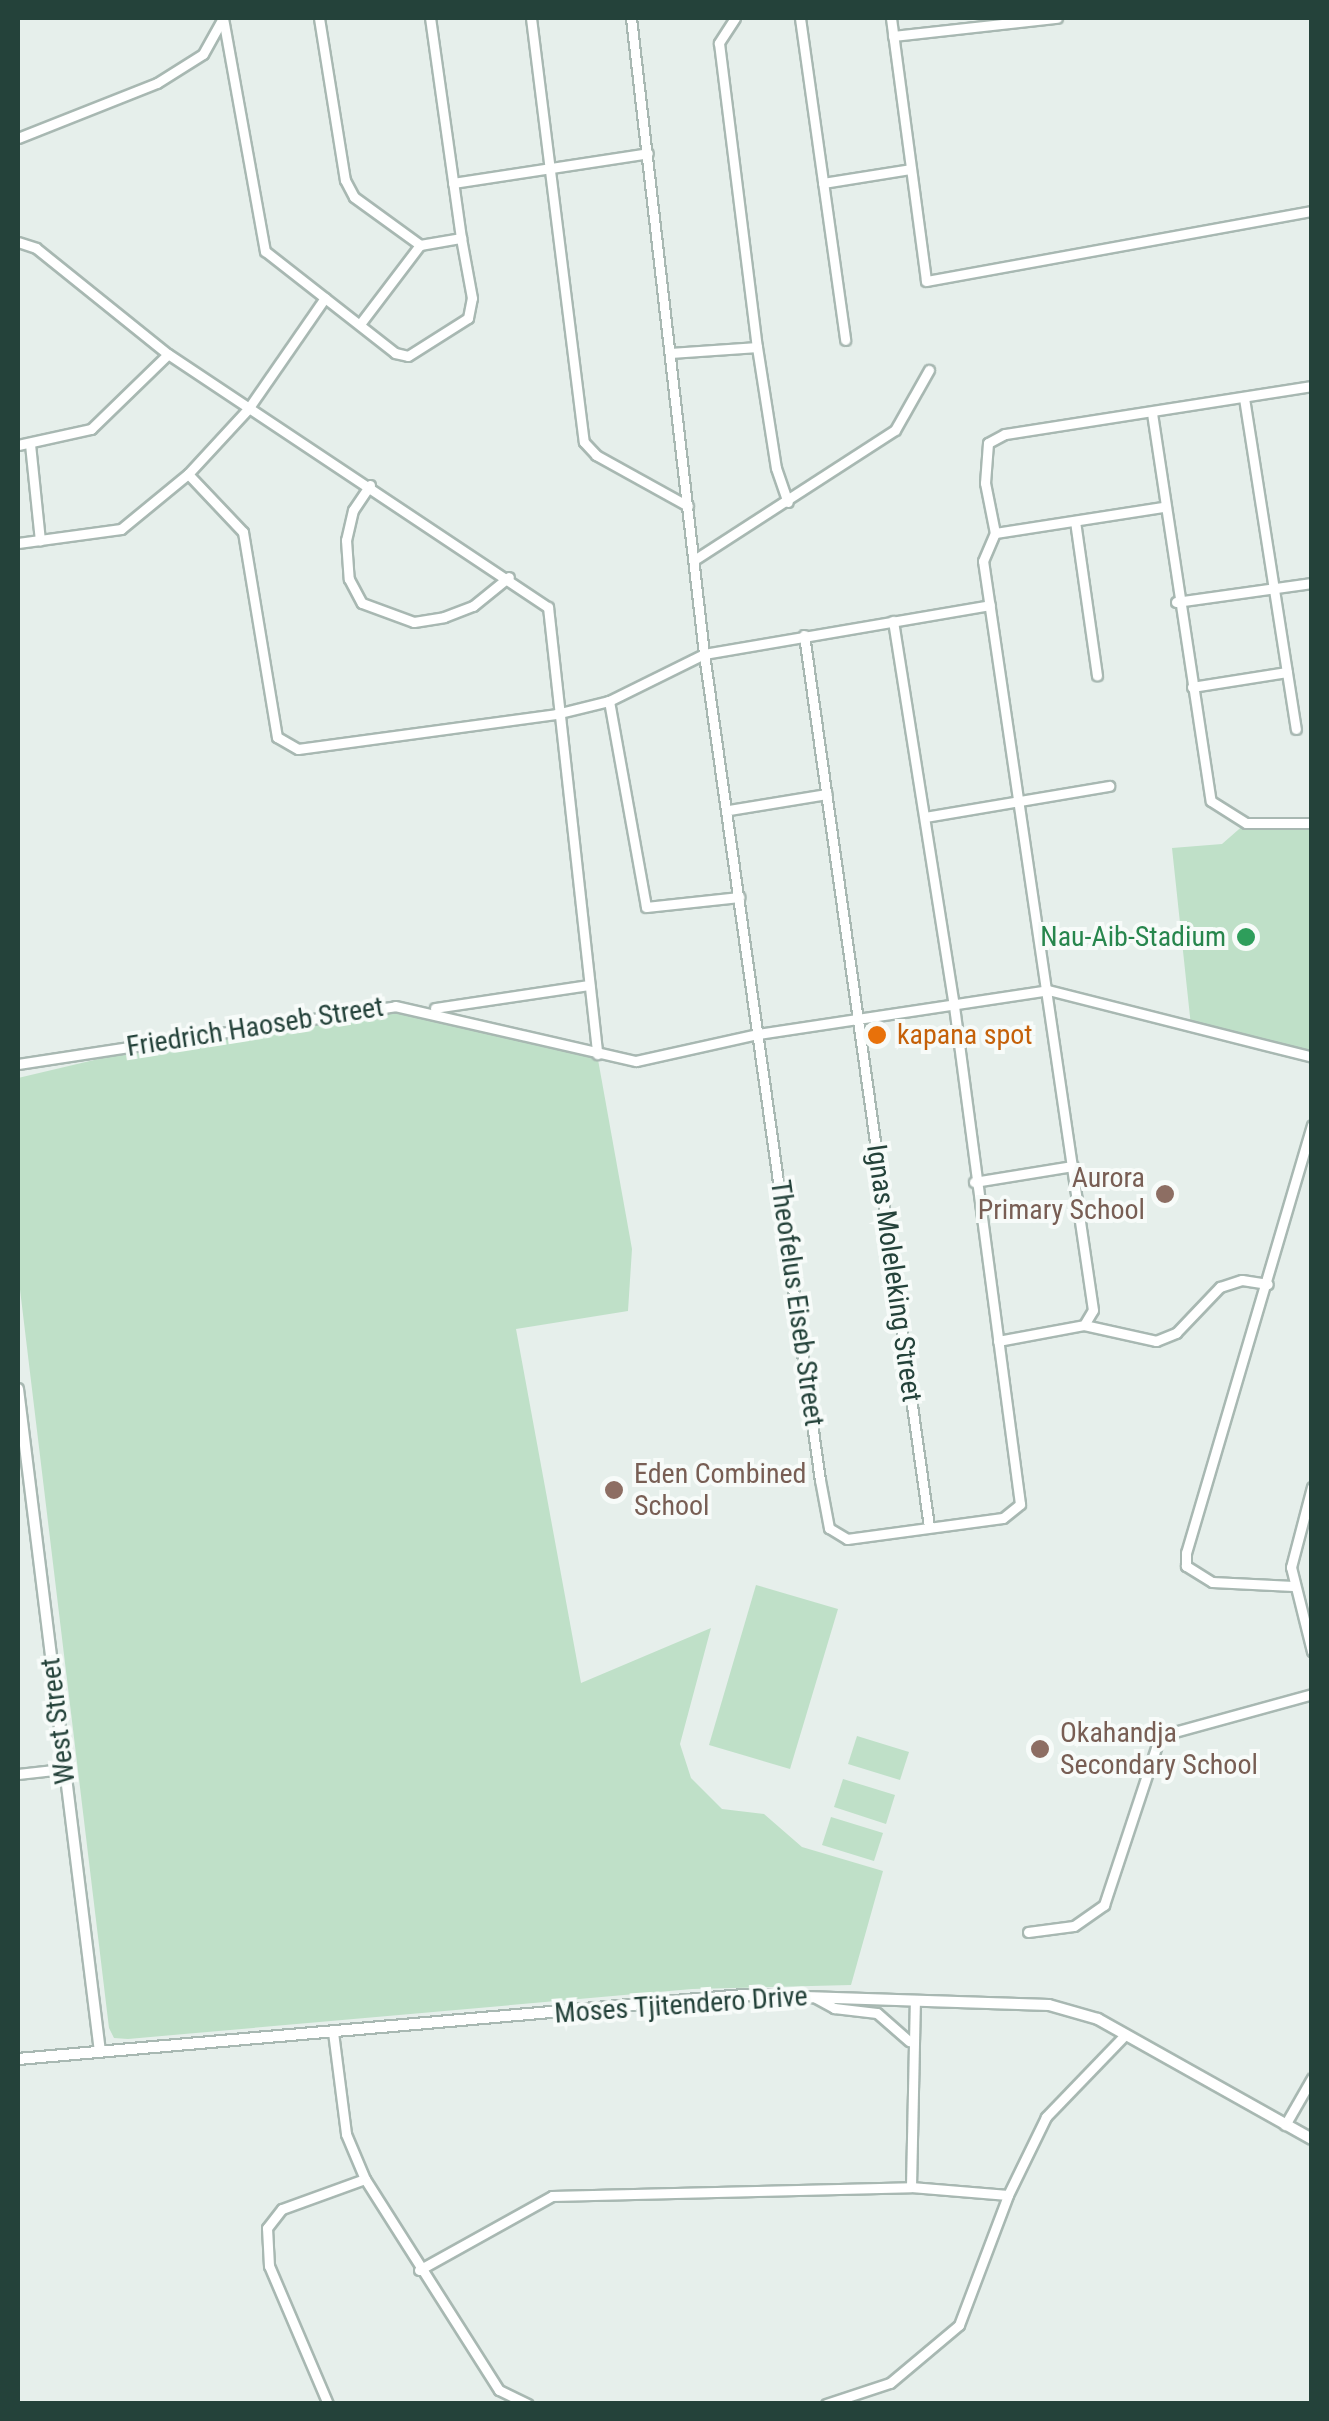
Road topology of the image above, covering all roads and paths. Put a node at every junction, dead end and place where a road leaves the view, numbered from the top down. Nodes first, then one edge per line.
1 (223, 18) edge
2 (320, 18) edge
3 (430, 18) edge
4 (531, 18) edge
5 (632, 18) edge
6 (735, 18) edge
7 (800, 18) edge
8 (891, 18) edge
9 (1057, 18) edge
10 (893, 36) junction
11 (18, 138) edge
12 (648, 154) junction
13 (547, 166) junction
14 (910, 169) junction
15 (823, 182) junction
16 (453, 183) junction
17 (1312, 211) edge
18 (461, 238) junction
19 (18, 242) edge
20 (420, 245) junction
21 (325, 298) junction
22 (360, 324) junction
23 (844, 340) dead end
24 (757, 346) junction
25 (671, 353) junction
26 (168, 354) junction
27 (929, 370) dead end
28 (1312, 386) edge
29 (1244, 398) junction
30 (248, 409) junction
31 (1152, 414) junction
32 (30, 444) junction
33 (18, 445) edge
34 (188, 474) junction
35 (370, 486) junction
36 (788, 502) junction
37 (688, 506) junction
38 (1163, 507) junction
39 (1074, 522) junction
40 (995, 534) junction
41 (40, 540) junction
42 (18, 543) edge
43 (694, 560) junction
44 (509, 577) junction
45 (1312, 583) edge
46 (1273, 588) junction
47 (1176, 602) junction
48 (990, 605) junction
49 (893, 620) junction
50 (804, 636) junction
51 (704, 654) junction
52 (1286, 672) junction
53 (1097, 674) dead end
54 (1192, 687) junction
55 (608, 701) junction
56 (556, 714) junction
57 (1296, 729) dead end
58 (1108, 786) dead end
59 (827, 794) junction
60 (1015, 799) junction
61 (729, 810) junction
62 (925, 818) junction
63 (1312, 824) edge
64 (738, 897) junction
65 (589, 985) junction
66 (1048, 990) junction
67 (954, 1006) junction
68 (427, 1009) junction
69 (859, 1020) junction
70 (758, 1034) junction
71 (597, 1054) junction
72 (1312, 1057) edge
73 (18, 1064) edge
74 (1312, 1125) edge
75 (1073, 1166) junction
76 (974, 1182) junction
77 (1268, 1284) junction
78 (1084, 1325) junction
79 (998, 1341) junction
80 (18, 1389) edge
81 (1312, 1487) edge
82 (929, 1527) junction
83 (1293, 1586) junction
84 (1312, 1651) edge
85 (1312, 1694) edge
86 (64, 1770) junction
87 (18, 1774) edge
88 (1028, 1932) dead end
89 (810, 1994) junction
90 (916, 2000) junction
91 (334, 2032) junction
92 (1125, 2036) junction
93 (910, 2042) junction
94 (100, 2052) junction
95 (18, 2059) edge
96 (1312, 2078) edge
97 (1286, 2125) junction
98 (1312, 2140) edge
99 (365, 2179) junction
100 (911, 2187) junction
101 (1008, 2196) junction
102 (419, 2270) junction
103 (328, 2404) edge
104 (528, 2404) edge
105 (826, 2404) edge

1 - 11 street
1 - 21 street
2 - 20 street
3 - 16 street
4 - 13 street
5 - 12 street
6 - 24 street
7 - 15 street
8 - 10 street
9 - 10 street
10 - 14 street
12 - 13 street
12 - 25 street
13 - 16 street
13 - 37 street
14 - 15 street
14 - 17 street
15 - 23 street
16 - 18 street
18 - 20 street
18 - 22 street
19 - 26 street
20 - 22 street
21 - 22 street
21 - 30 street
24 - 25 street
24 - 36 street
25 - 37 street
26 - 30 street
26 - 32 street
27 - 36 street
28 - 29 street
29 - 31 street
29 - 46 street
30 - 34 street
30 - 35 street
31 - 38 street
31 - 40 street
32 - 33 street
32 - 41 street
34 - 41 street
34 - 56 street
35 - 44 street
35 - 44 street
36 - 43 street
37 - 43 street
38 - 39 street
38 - 47 street
39 - 40 street
39 - 53 street
40 - 48 street
41 - 42 street
43 - 51 street
44 - 56 street
45 - 46 street
46 - 47 street
46 - 52 street
47 - 54 street
48 - 49 street
48 - 60 street
49 - 50 street
49 - 62 street, Theofelus Eiseb Street
50 - 51 street
50 - 59 street, Ignas Moleleking Street
51 - 55 street
51 - 61 street
52 - 54 street
52 - 57 street
54 - 63 street
55 - 56 street
55 - 64 street
56 - 65 street
58 - 60 street
59 - 61 street
59 - 69 street, Ignas Moleleking Street
60 - 62 street
60 - 66 street
61 - 64 street
62 - 67 street, Theofelus Eiseb Street
64 - 70 street
65 - 68 street
65 - 71 street
66 - 67 street, Friedrich Haoseb Street
66 - 72 street, Friedrich Haoseb Street
66 - 75 street
67 - 69 street, Friedrich Haoseb Street
67 - 76 street, Theofelus Eiseb Street
68 - 71 street, Friedrich Haoseb Street
68 - 73 street, Friedrich Haoseb Street
69 - 70 street, Friedrich Haoseb Street
69 - 82 street, Ignas Moleleking Street
70 - 71 street, Friedrich Haoseb Street
70 - 82 street, Theofelus Eiseb Street
74 - 77 street
75 - 76 street
75 - 78 street
76 - 79 street, Theofelus Eiseb Street
77 - 78 street
77 - 83 street
78 - 79 street
79 - 82 street, Theofelus Eiseb Street
80 - 86 street, West Street
81 - 83 street
83 - 84 street
85 - 88 street
86 - 87 street
86 - 94 street, West Street
89 - 90 street, Moses Tjitendero Drive
89 - 91 street, Moses Tjitendero Drive
89 - 93 street
90 - 92 street, Moses Tjitendero Drive
90 - 93 street
91 - 94 street, Moses Tjitendero Drive
91 - 99 street
92 - 97 street, Moses Tjitendero Drive
92 - 101 street
93 - 100 street
94 - 95 street, Moses Tjitendero Drive
96 - 97 street
97 - 98 street, Moses Tjitendero Drive
99 - 102 street
99 - 103 street
100 - 101 street
100 - 102 street
101 - 105 street
102 - 104 street

